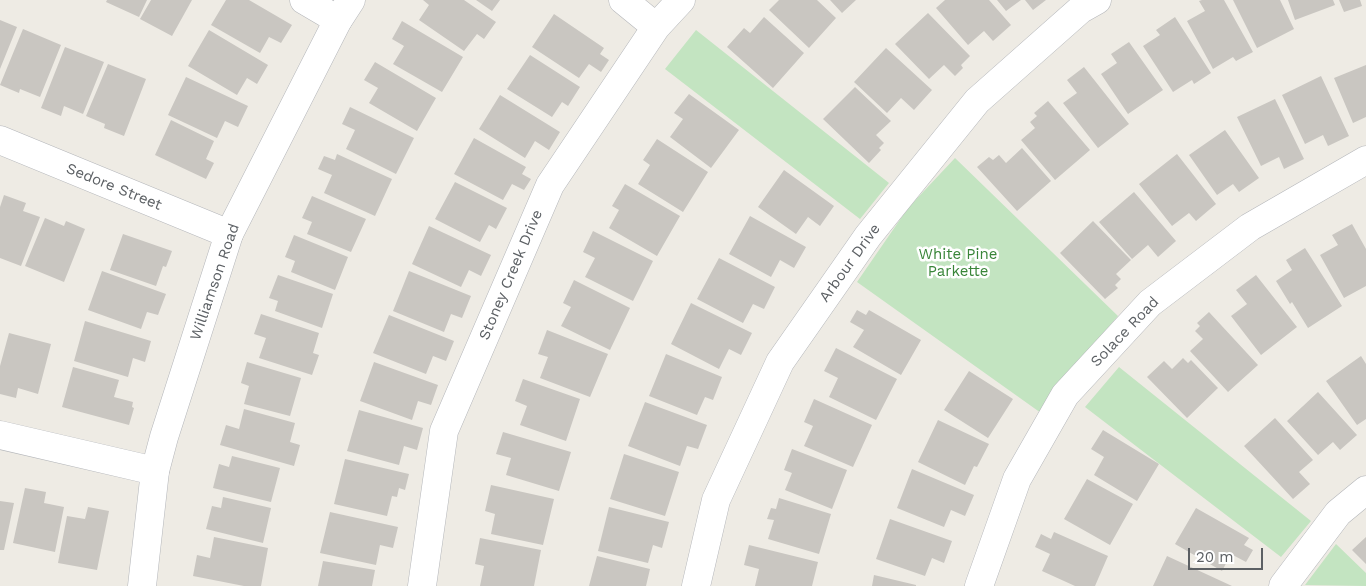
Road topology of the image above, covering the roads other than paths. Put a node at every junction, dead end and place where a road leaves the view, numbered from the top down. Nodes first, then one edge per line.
1 (304, 0) edge
2 (623, 0) edge
3 (681, 0) edge
4 (1097, 0) edge
5 (345, 10) edge
6 (656, 27) junction
7 (0, 140) edge
8 (1366, 160) edge
9 (229, 234) junction
10 (0, 436) edge
11 (155, 471) junction
12 (1366, 490) edge
13 (142, 586) edge
14 (422, 586) edge
15 (696, 586) edge
16 (979, 586) edge
17 (1284, 586) edge

1 - 5 street
2 - 6 street
3 - 6 street, Stoney Creek Drive
4 - 15 street, Arbour Drive
5 - 9 street, Williamson Road
6 - 14 street, Stoney Creek Drive
7 - 9 street, Sedore Street
8 - 16 street, Solace Road
9 - 11 street, Williamson Road
10 - 11 street
11 - 13 street, Williamson Road
12 - 17 street

